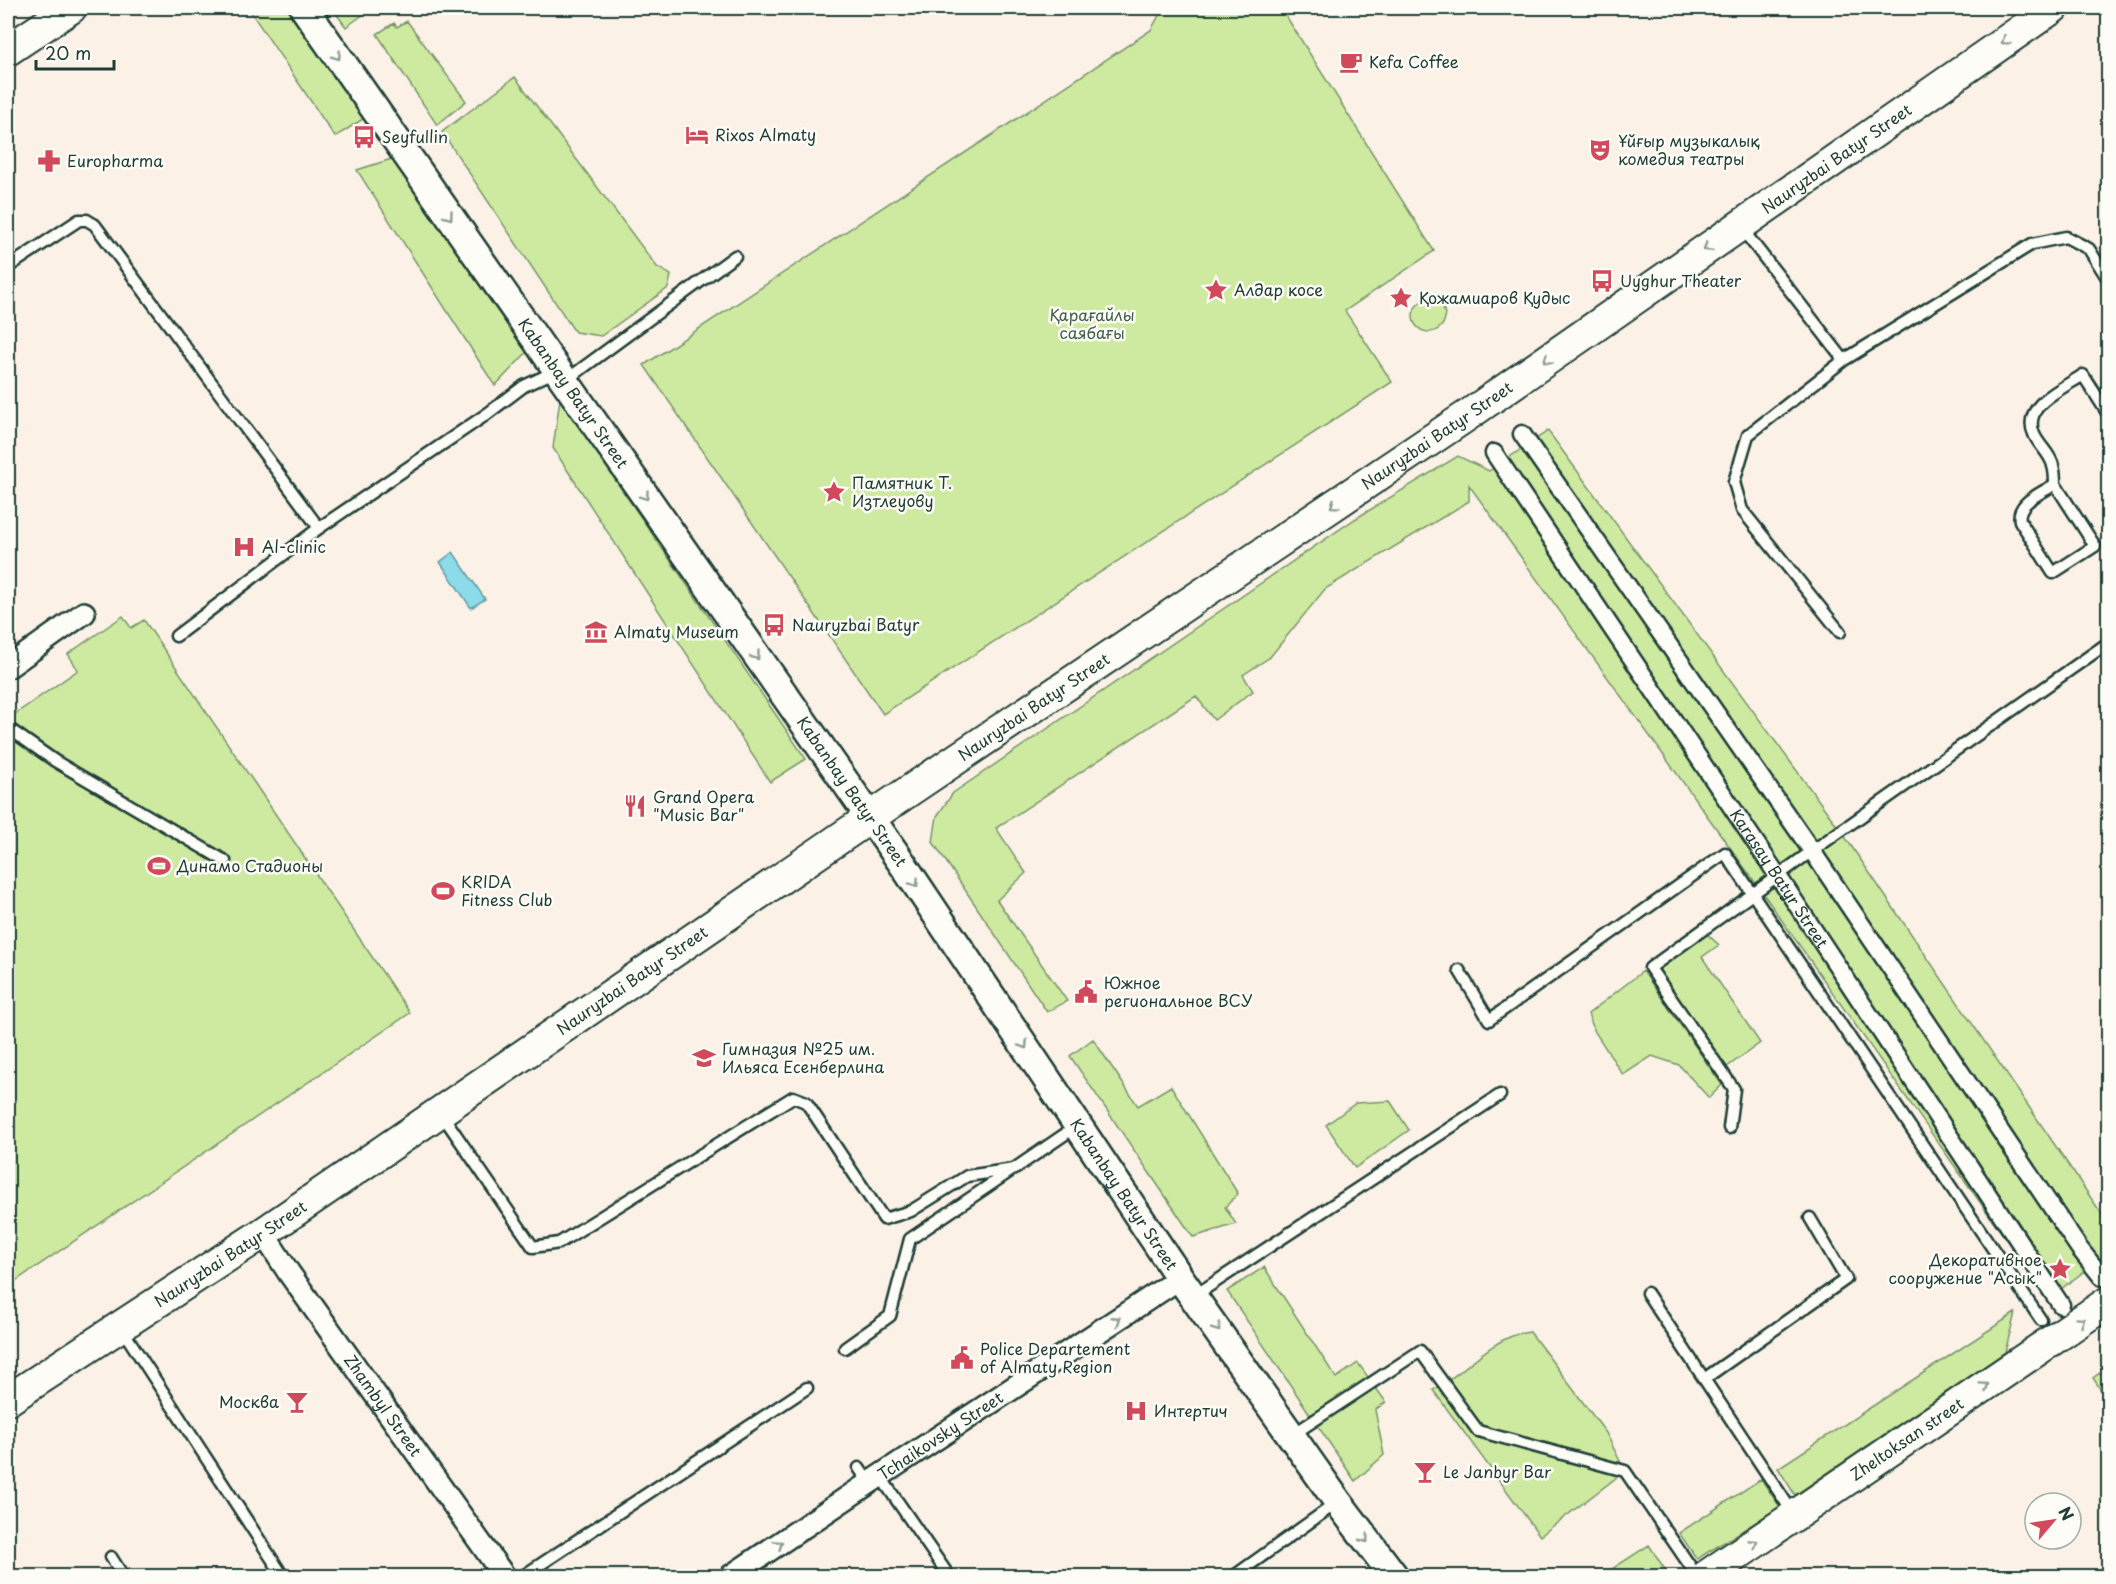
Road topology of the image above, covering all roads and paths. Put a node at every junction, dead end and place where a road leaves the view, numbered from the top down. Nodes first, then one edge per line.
1 (71, 8) edge
2 (304, 8) edge
3 (2053, 8) edge
4 (8, 50) edge
5 (1740, 226) junction
6 (735, 256) dead end
7 (8, 267) edge
8 (2109, 279) edge
9 (1844, 360) junction
10 (561, 376) junction
11 (2109, 414) edge
12 (1522, 434) dead end
13 (1494, 453) dead end
14 (2055, 484) junction
15 (319, 528) junction
16 (84, 613) dead end
17 (1840, 632) dead end
18 (176, 636) dead end
19 (2109, 643) edge
20 (8, 667) edge
21 (8, 728) edge
22 (869, 819) junction
23 (1812, 851) junction
24 (225, 861) dead end
25 (1778, 876) junction
26 (1752, 894) junction
27 (1459, 970) dead end
28 (1500, 1095) dead end
29 (440, 1111) junction
30 (1077, 1126) junction
31 (1729, 1128) dead end
32 (1014, 1169) junction
33 (1810, 1218) dead end
34 (263, 1233) junction
35 (1187, 1287) junction
36 (2105, 1289) edge
37 (1647, 1293) dead end
38 (2061, 1305) dead end
39 (2041, 1320) dead end
40 (120, 1326) junction
41 (845, 1348) dead end
42 (1704, 1379) junction
43 (807, 1388) dead end
44 (8, 1400) edge
45 (1291, 1435) junction
46 (870, 1476) junction
47 (1338, 1502) junction
48 (1795, 1515) junction
49 (111, 1557) dead end
50 (123, 1576) edge
51 (283, 1576) edge
52 (504, 1576) edge
53 (523, 1576) edge
54 (731, 1576) edge
55 (949, 1576) edge
56 (1234, 1576) edge
57 (1394, 1576) edge
58 (1698, 1576) edge
59 (1706, 1576) edge

1 - 4 main road
2 -> 10 street, Kabanbay Batyr Street
3 -> 5 main road, Nauryzbai Batyr Street
5 - 9 lane
5 -> 22 main road, Nauryzbai Batyr Street
6 - 10 lane
7 - 15 lane
8 - 9 lane
9 - 17 lane
10 - 15 lane
10 -> 22 street, Kabanbay Batyr Street
11 - 14 lane
12 - 23 street
13 - 25 street, Karasay Batyr Street
14 - 14 lane
15 - 18 lane
16 - 20 street
19 - 23 lane
21 - 24 lane
22 - 29 main road, Nauryzbai Batyr Street
22 -> 30 street, Kabanbay Batyr Street
23 - 25 lane
23 - 36 street
25 - 26 lane
25 - 38 street, Karasay Batyr Street
26 - 27 lane
26 - 31 lane
26 - 39 lane
28 - 35 lane
29 - 32 lane
29 - 34 main road, Nauryzbai Batyr Street
30 - 32 lane
30 - 35 street, Kabanbay Batyr Street
32 - 41 lane
33 - 42 lane
34 - 40 main road, Nauryzbai Batyr Street
34 - 52 street, Zhambyl Street
35 -> 45 street, Kabanbay Batyr Street
46 -> 35 street, Tchaikovsky Street
48 -> 36 main road, Zheltoksan street
37 - 42 lane
40 - 44 main road, Nauryzbai Batyr Street
40 - 51 lane
42 - 48 lane
43 - 53 lane
45 - 47 street, Kabanbay Batyr Street
45 - 58 lane
54 -> 46 street, Tchaikovsky Street
46 - 55 lane
47 - 56 lane
47 -> 57 street, Kabanbay Batyr Street
59 -> 48 main road, Zheltoksan street
49 - 50 lane

